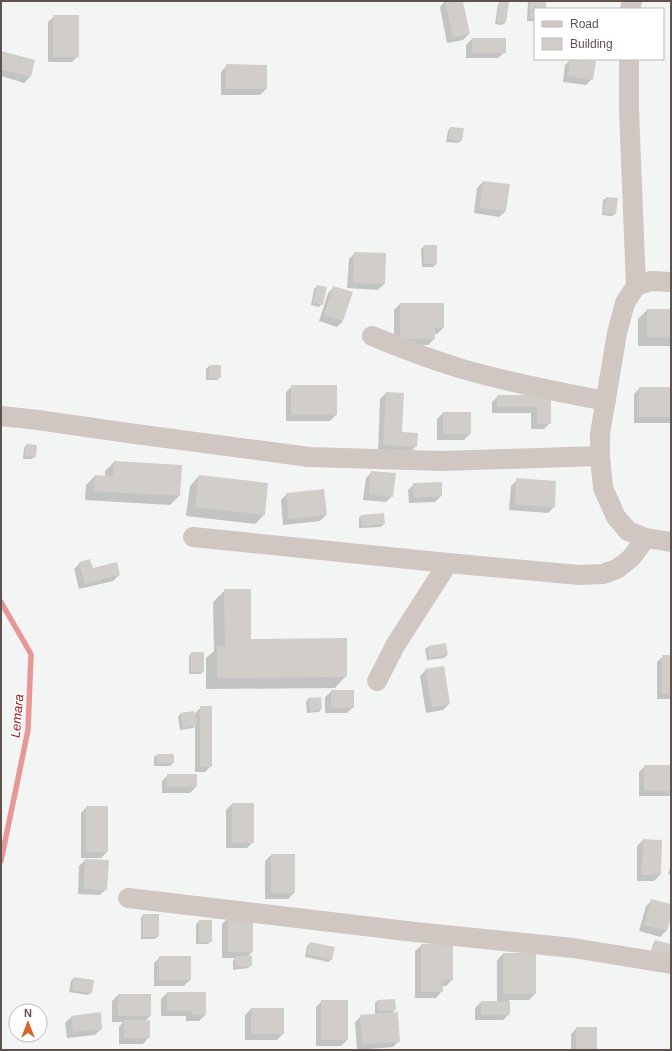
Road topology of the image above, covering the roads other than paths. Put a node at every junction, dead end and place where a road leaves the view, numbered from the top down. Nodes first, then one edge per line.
1 (629, 60) edge
2 (671, 282) edge
3 (636, 286) junction
4 (372, 336) dead end
5 (606, 401) junction
6 (1, 416) edge
7 (600, 456) junction
8 (193, 537) dead end
9 (646, 538) junction
10 (671, 542) edge
11 (448, 563) junction
12 (377, 681) dead end
13 (128, 898) dead end
14 (671, 964) edge

1 - 3 street
2 - 3 street
3 - 5 street
4 - 5 street
5 - 7 street
6 - 7 street
7 - 9 street
8 - 11 street
9 - 10 street
9 - 11 street
11 - 12 street
13 - 14 street

